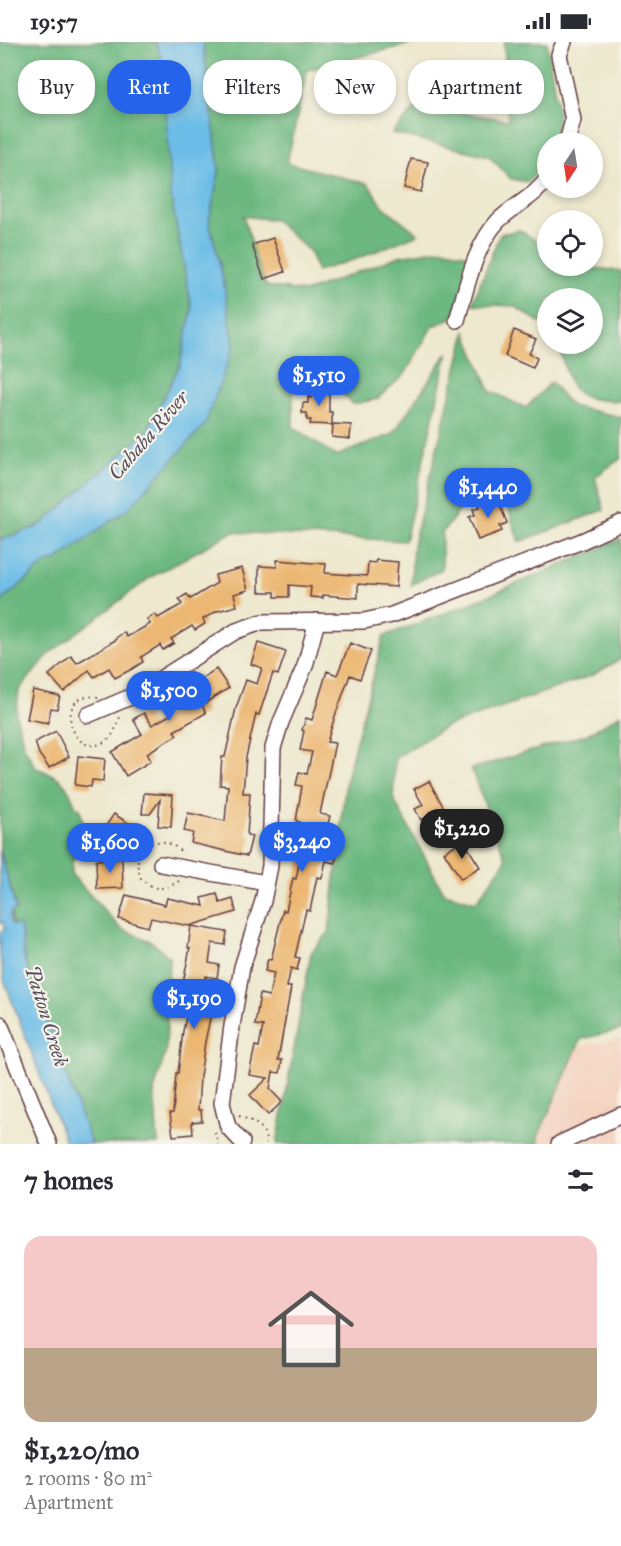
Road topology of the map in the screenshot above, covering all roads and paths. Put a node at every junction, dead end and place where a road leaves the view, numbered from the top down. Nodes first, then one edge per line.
1 (564, 42) edge
2 (570, 132) edge
3 (537, 191) edge
4 (457, 320) dead end
5 (621, 523) edge
6 (317, 621) junction
7 (88, 715) dead end
8 (184, 858) dead end
9 (161, 864) dead end
10 (182, 879) dead end
11 (266, 883) junction
12 (0, 1024) edge
13 (621, 1115) edge
14 (214, 1123) dead end
15 (242, 1142) dead end
16 (49, 1144) edge
17 (218, 1144) edge
18 (559, 1144) edge

1 - 2 street
3 - 4 street
5 - 6 street
6 - 7 street
6 - 11 street
8 - 10 path
9 - 11 street
11 - 15 street
12 - 16 street
13 - 18 street
14 - 17 path

